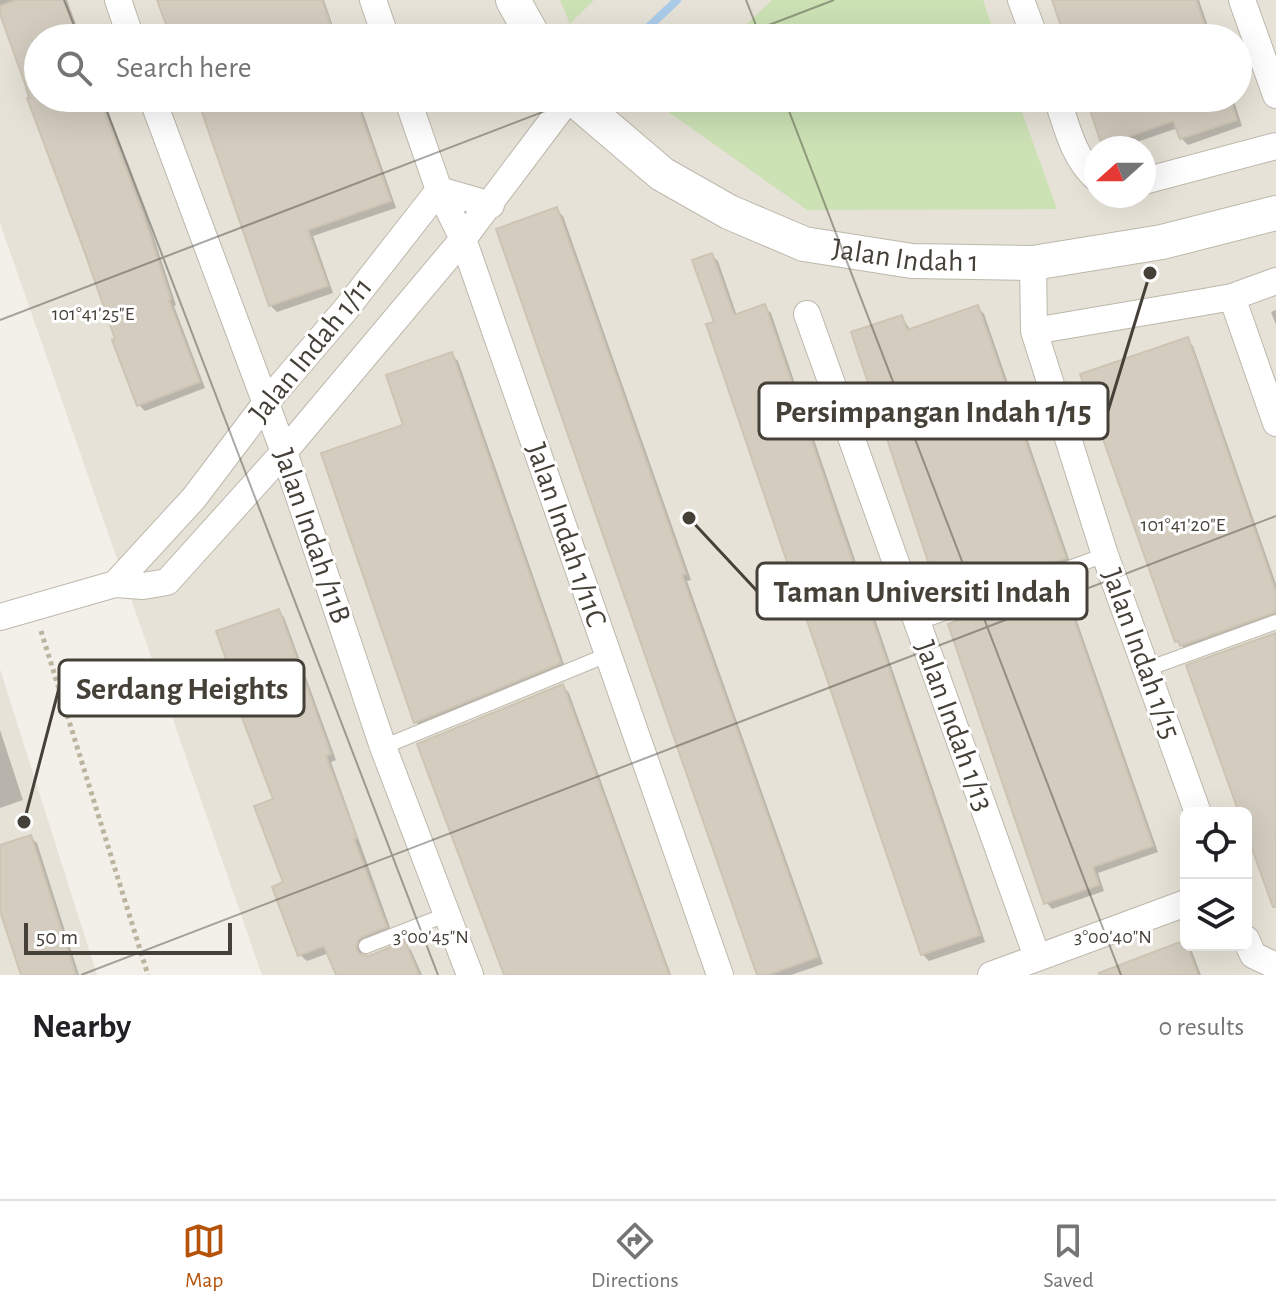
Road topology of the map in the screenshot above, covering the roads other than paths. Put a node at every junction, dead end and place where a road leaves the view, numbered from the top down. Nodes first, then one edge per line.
1 (118, 0) edge
2 (373, 0) edge
3 (513, 0) edge
4 (1021, 0) edge
5 (1242, 0) edge
6 (126, 24) edge
7 (381, 24) edge
8 (526, 24) edge
9 (1030, 24) edge
10 (1251, 24) edge
11 (1252, 28) edge
12 (1276, 95) edge
13 (157, 112) edge
14 (412, 112) edge
15 (561, 112) edge
16 (588, 112) edge
17 (1062, 112) edge
18 (1276, 146) edge
19 (1084, 167) edge
20 (1156, 178) edge
21 (439, 190) junction
22 (491, 205) junction
23 (1276, 213) edge
24 (463, 239) junction
25 (1033, 263) junction
26 (1276, 281) edge
27 (1232, 297) junction
28 (807, 314) dead end
29 (1034, 331) junction
30 (265, 404) junction
31 (1276, 423) edge
32 (284, 452) junction
33 (1105, 555) junction
34 (115, 584) junction
35 (0, 617) edge
36 (1276, 622) edge
37 (917, 623) junction
38 (607, 655) junction
39 (1147, 669) junction
40 (383, 747) junction
41 (1196, 807) edge
42 (1180, 905) edge
43 (448, 914) junction
44 (366, 946) dead end
45 (1251, 951) edge
46 (1037, 957) junction
47 (1276, 966) edge
48 (470, 975) edge
49 (720, 975) edge
50 (991, 975) edge

1 - 6 street
2 - 7 street
3 - 8 street
4 - 9 street
5 - 10 street
11 - 12 street
13 - 30 street, Jalan Indah /11B
14 - 21 street, Jalan Indah 1/11C
15 - 22 street, Jalan Indah 1/11
16 - 25 street, Jalan Indah 1
17 - 19 street
18 - 20 street
21 - 22 street
21 - 24 street, Jalan Indah 1/11C
21 - 30 street, Jalan Indah 1/11
22 - 24 street, Jalan Indah 1/11
23 - 25 street, Jalan Indah 1
24 - 32 street, Jalan Indah 1/11
24 - 38 street, Jalan Indah 1/11C
25 - 29 street, Jalan Indah 1/15
26 - 27 street
27 - 29 street
27 - 31 street
28 - 37 street, Jalan Indah 1/13
29 - 33 street, Jalan Indah 1/15
30 - 32 street, Jalan Indah /11B
30 - 34 street, Jalan Indah 1/11
32 - 34 street, Jalan Indah 1/11
32 - 40 street, Jalan Indah /11B
33 - 37 lane
33 - 39 street, Jalan Indah 1/15
34 - 35 street, Jalan Indah 1/11
36 - 39 lane
37 - 46 street, Jalan Indah 1/13
38 - 40 lane
38 - 49 street, Jalan Indah 1/11C
39 - 41 street, Jalan Indah 1/15
40 - 43 street, Jalan Indah /11B
42 - 46 street
43 - 44 lane
43 - 48 street, Jalan Indah /11B
45 - 47 street
46 - 50 street

